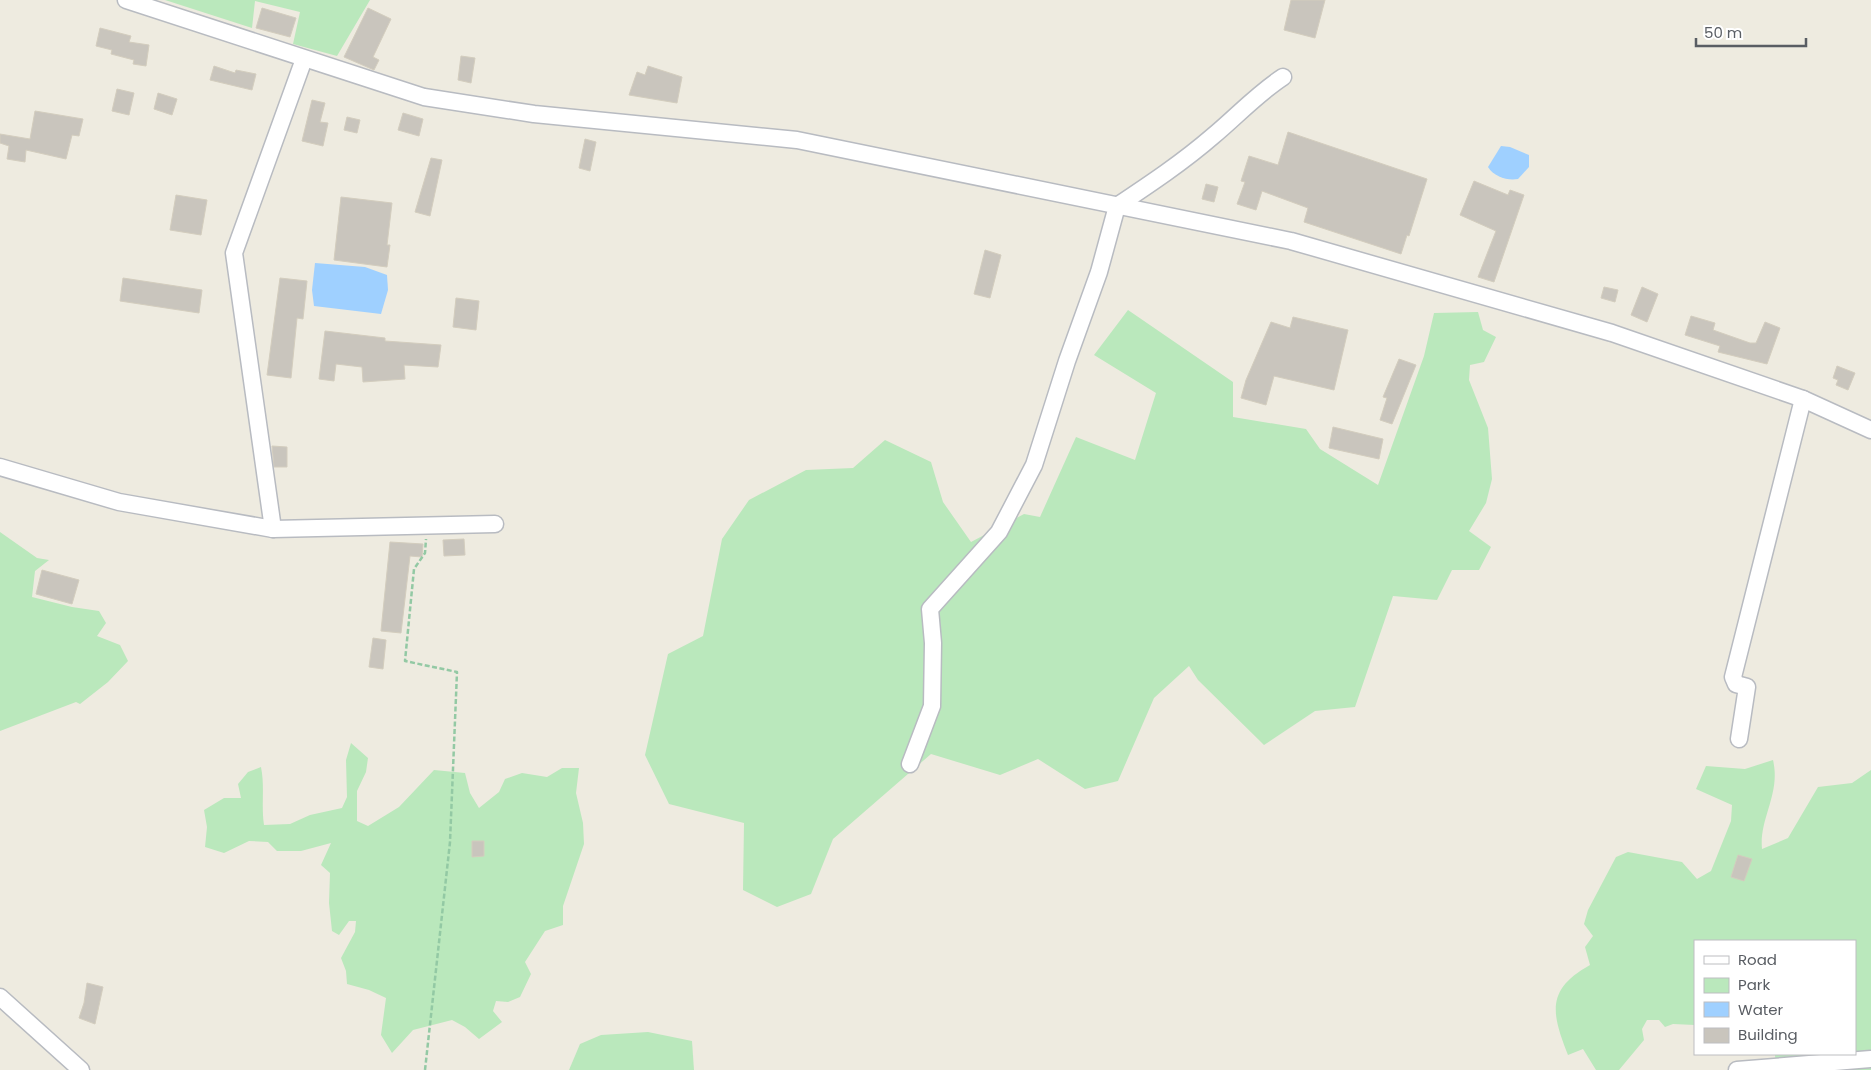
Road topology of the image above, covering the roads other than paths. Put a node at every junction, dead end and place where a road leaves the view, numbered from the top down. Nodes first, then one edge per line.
1 (126, 0) edge
2 (304, 59) junction
3 (1283, 78) dead end
4 (1117, 206) junction
5 (1803, 399) junction
6 (1871, 430) edge
7 (0, 467) edge
8 (495, 524) dead end
9 (273, 529) junction
10 (1739, 739) dead end
11 (910, 764) dead end
12 (0, 997) edge
13 (1871, 1059) edge
14 (81, 1070) edge
15 (1737, 1070) edge

1 - 2 street
2 - 4 street
2 - 9 street
3 - 4 street
4 - 5 street
4 - 11 street
5 - 6 street
5 - 10 street
7 - 9 street
8 - 9 street
12 - 14 street
13 - 15 street

